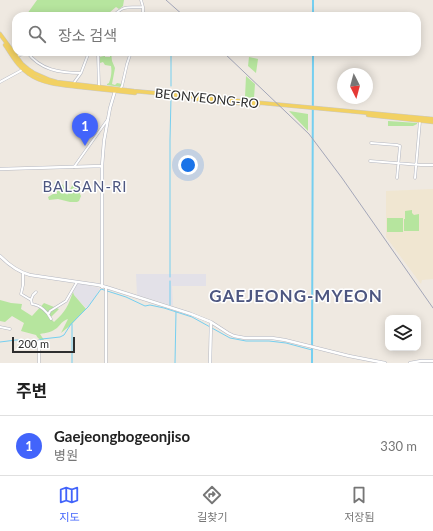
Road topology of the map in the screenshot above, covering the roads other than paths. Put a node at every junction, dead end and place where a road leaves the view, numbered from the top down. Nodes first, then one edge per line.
1 (141, 0) edge
2 (143, 7) junction
3 (117, 12) edge
4 (143, 12) edge
5 (0, 34) edge
6 (0, 38) edge
7 (12, 50) edge
8 (12, 56) edge
9 (12, 56) edge
10 (17, 56) edge
11 (29, 56) edge
12 (87, 56) edge
13 (98, 56) edge
14 (130, 56) edge
15 (25, 68) junction
16 (81, 73) junction
17 (0, 82) edge
18 (73, 84) junction
19 (99, 86) junction
20 (120, 89) junction
21 (115, 91) junction
22 (311, 109) junction
23 (317, 109) junction
24 (109, 116) junction
25 (420, 120) junction
26 (433, 120) edge
27 (371, 143) dead end
28 (370, 161) dead end
29 (398, 162) junction
30 (417, 164) junction
31 (433, 165) edge
32 (102, 166) junction
33 (74, 167) junction
34 (0, 169) edge
35 (397, 178) dead end
36 (415, 178) dead end
37 (0, 256) edge
38 (23, 273) junction
39 (77, 282) junction
40 (102, 287) junction
41 (106, 290) junction
42 (36, 292) dead end
43 (31, 300) junction
44 (49, 313) junction
45 (51, 319) dead end
46 (211, 323) junction
47 (0, 327) edge
48 (10, 329) dead end
49 (39, 341) dead end
50 (433, 361) edge
51 (39, 363) edge
52 (106, 363) edge
53 (210, 363) edge
54 (385, 363) edge
55 (410, 363) edge

1 - 2 street
2 - 3 street
2 - 4 street
5 - 7 main road, BEONYEONG-RO
6 - 8 main road, BEONYEONG-RO
9 - 15 main road, BEONYEONG-RO
10 - 15 main road, BEONYEONG-RO
11 - 16 street
12 - 16 street
13 - 19 street
14 - 20 street
15 - 17 street
15 - 18 main road, BEONYEONG-RO
15 - 21 main road, BEONYEONG-RO
16 - 18 street
18 - 19 main road, BEONYEONG-RO
19 - 20 main road, BEONYEONG-RO
20 - 21 street
20 - 22 main road, BEONYEONG-RO
21 - 22 main road, BEONYEONG-RO
21 - 24 street
22 - 23 main road, BEONYEONG-RO
23 - 25 main road, BEONYEONG-RO
23 - 26 main road, BEONYEONG-RO
24 - 32 street
24 - 33 street
25 - 26 main road, BEONYEONG-RO
25 - 30 street
27 - 29 street
28 - 29 street
29 - 30 street
29 - 35 street
30 - 31 street
30 - 36 street
32 - 33 street
32 - 40 street
33 - 34 street
37 - 38 street
38 - 39 street
38 - 43 street
39 - 40 street
39 - 44 street
40 - 41 street
41 - 46 street
41 - 52 street
42 - 43 street
43 - 44 street
44 - 45 street
46 - 53 street
46 - 54 street
47 - 48 street
49 - 51 street
50 - 55 street

